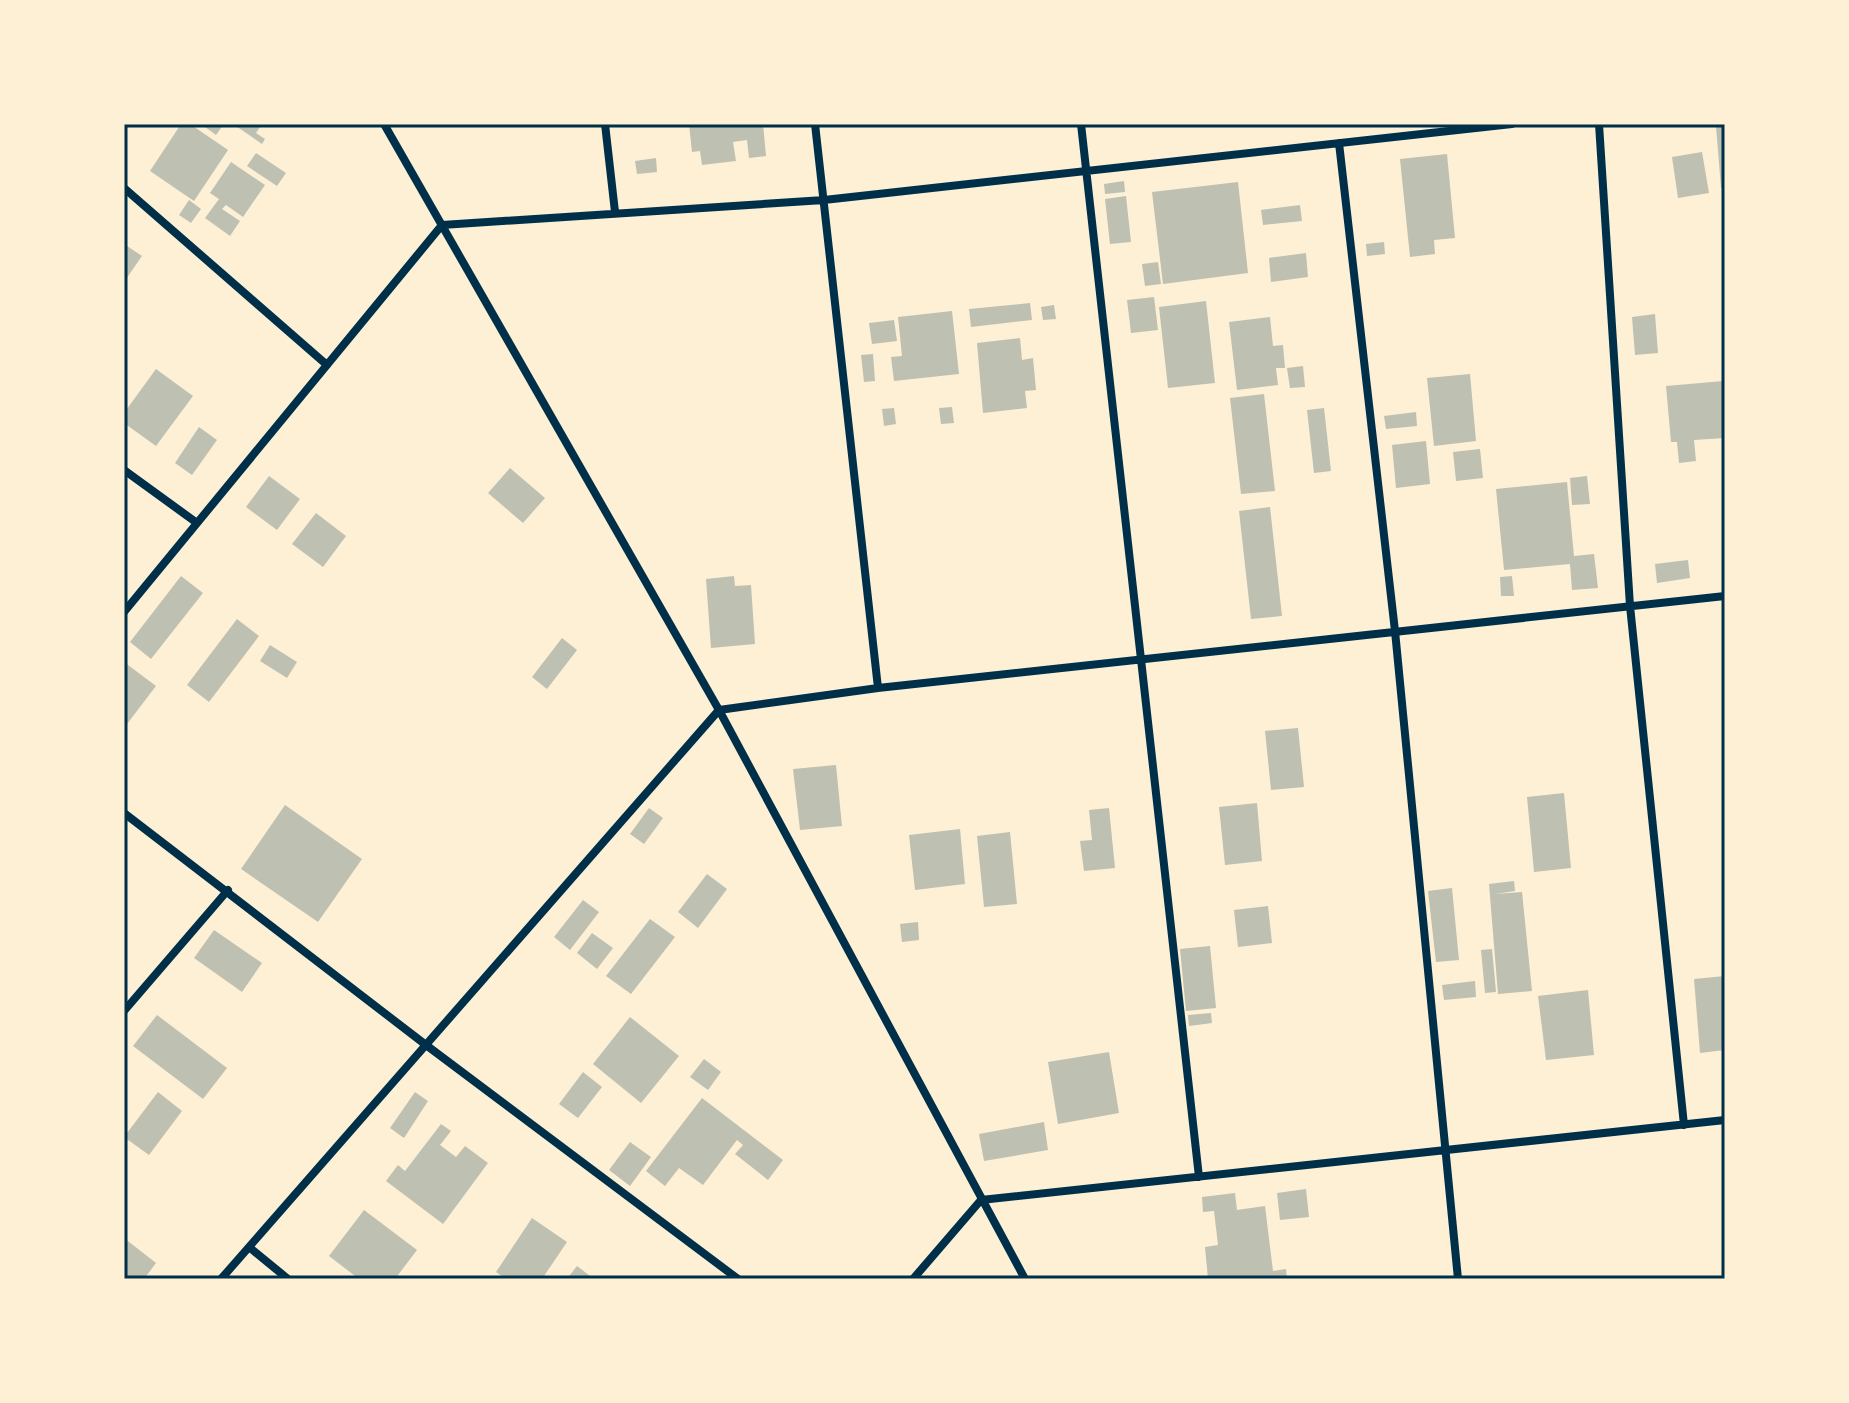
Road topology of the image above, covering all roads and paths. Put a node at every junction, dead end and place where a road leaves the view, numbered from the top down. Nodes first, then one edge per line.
1 (384, 124) edge
2 (605, 124) edge
3 (815, 124) edge
4 (1081, 124) edge
5 (1512, 124) edge
6 (1599, 124) edge
7 (1339, 143) junction
8 (1086, 171) junction
9 (124, 188) edge
10 (824, 200) junction
11 (615, 212) junction
12 (442, 225) junction
13 (327, 365) junction
14 (124, 470) edge
15 (197, 523) junction
16 (1725, 596) edge
17 (1630, 606) junction
18 (124, 612) edge
19 (1395, 631) junction
20 (1141, 659) junction
21 (878, 688) junction
22 (719, 710) junction
23 (124, 813) edge
24 (228, 890) junction
25 (124, 1011) edge
26 (426, 1045) junction
27 (1725, 1120) edge
28 (1684, 1125) junction
29 (1444, 1151) junction
30 (1199, 1177) junction
31 (981, 1200) junction
32 (249, 1247) junction
33 (221, 1279) edge
34 (288, 1279) edge
35 (738, 1279) edge
36 (913, 1279) edge
37 (1025, 1279) edge
38 (1458, 1279) edge

1 - 12 street
2 - 11 street
3 - 10 street
4 - 8 street
5 - 7 street
6 - 17 street
7 - 8 street
7 - 19 street
8 - 10 street
8 - 20 street
9 - 13 street
10 - 11 street
10 - 21 street
11 - 12 street
12 - 13 street
12 - 22 street
13 - 15 street
14 - 15 street
15 - 18 street
16 - 17 street
17 - 19 street
17 - 28 street
19 - 20 street
19 - 29 street
20 - 21 street
20 - 30 street
21 - 22 street
22 - 26 street
22 - 31 street
23 - 24 street
24 - 25 street
24 - 26 street
26 - 32 street
26 - 35 street
27 - 28 street
28 - 29 street
29 - 30 street
29 - 38 street
30 - 31 street
31 - 36 street
31 - 37 street
32 - 33 street
32 - 34 street

